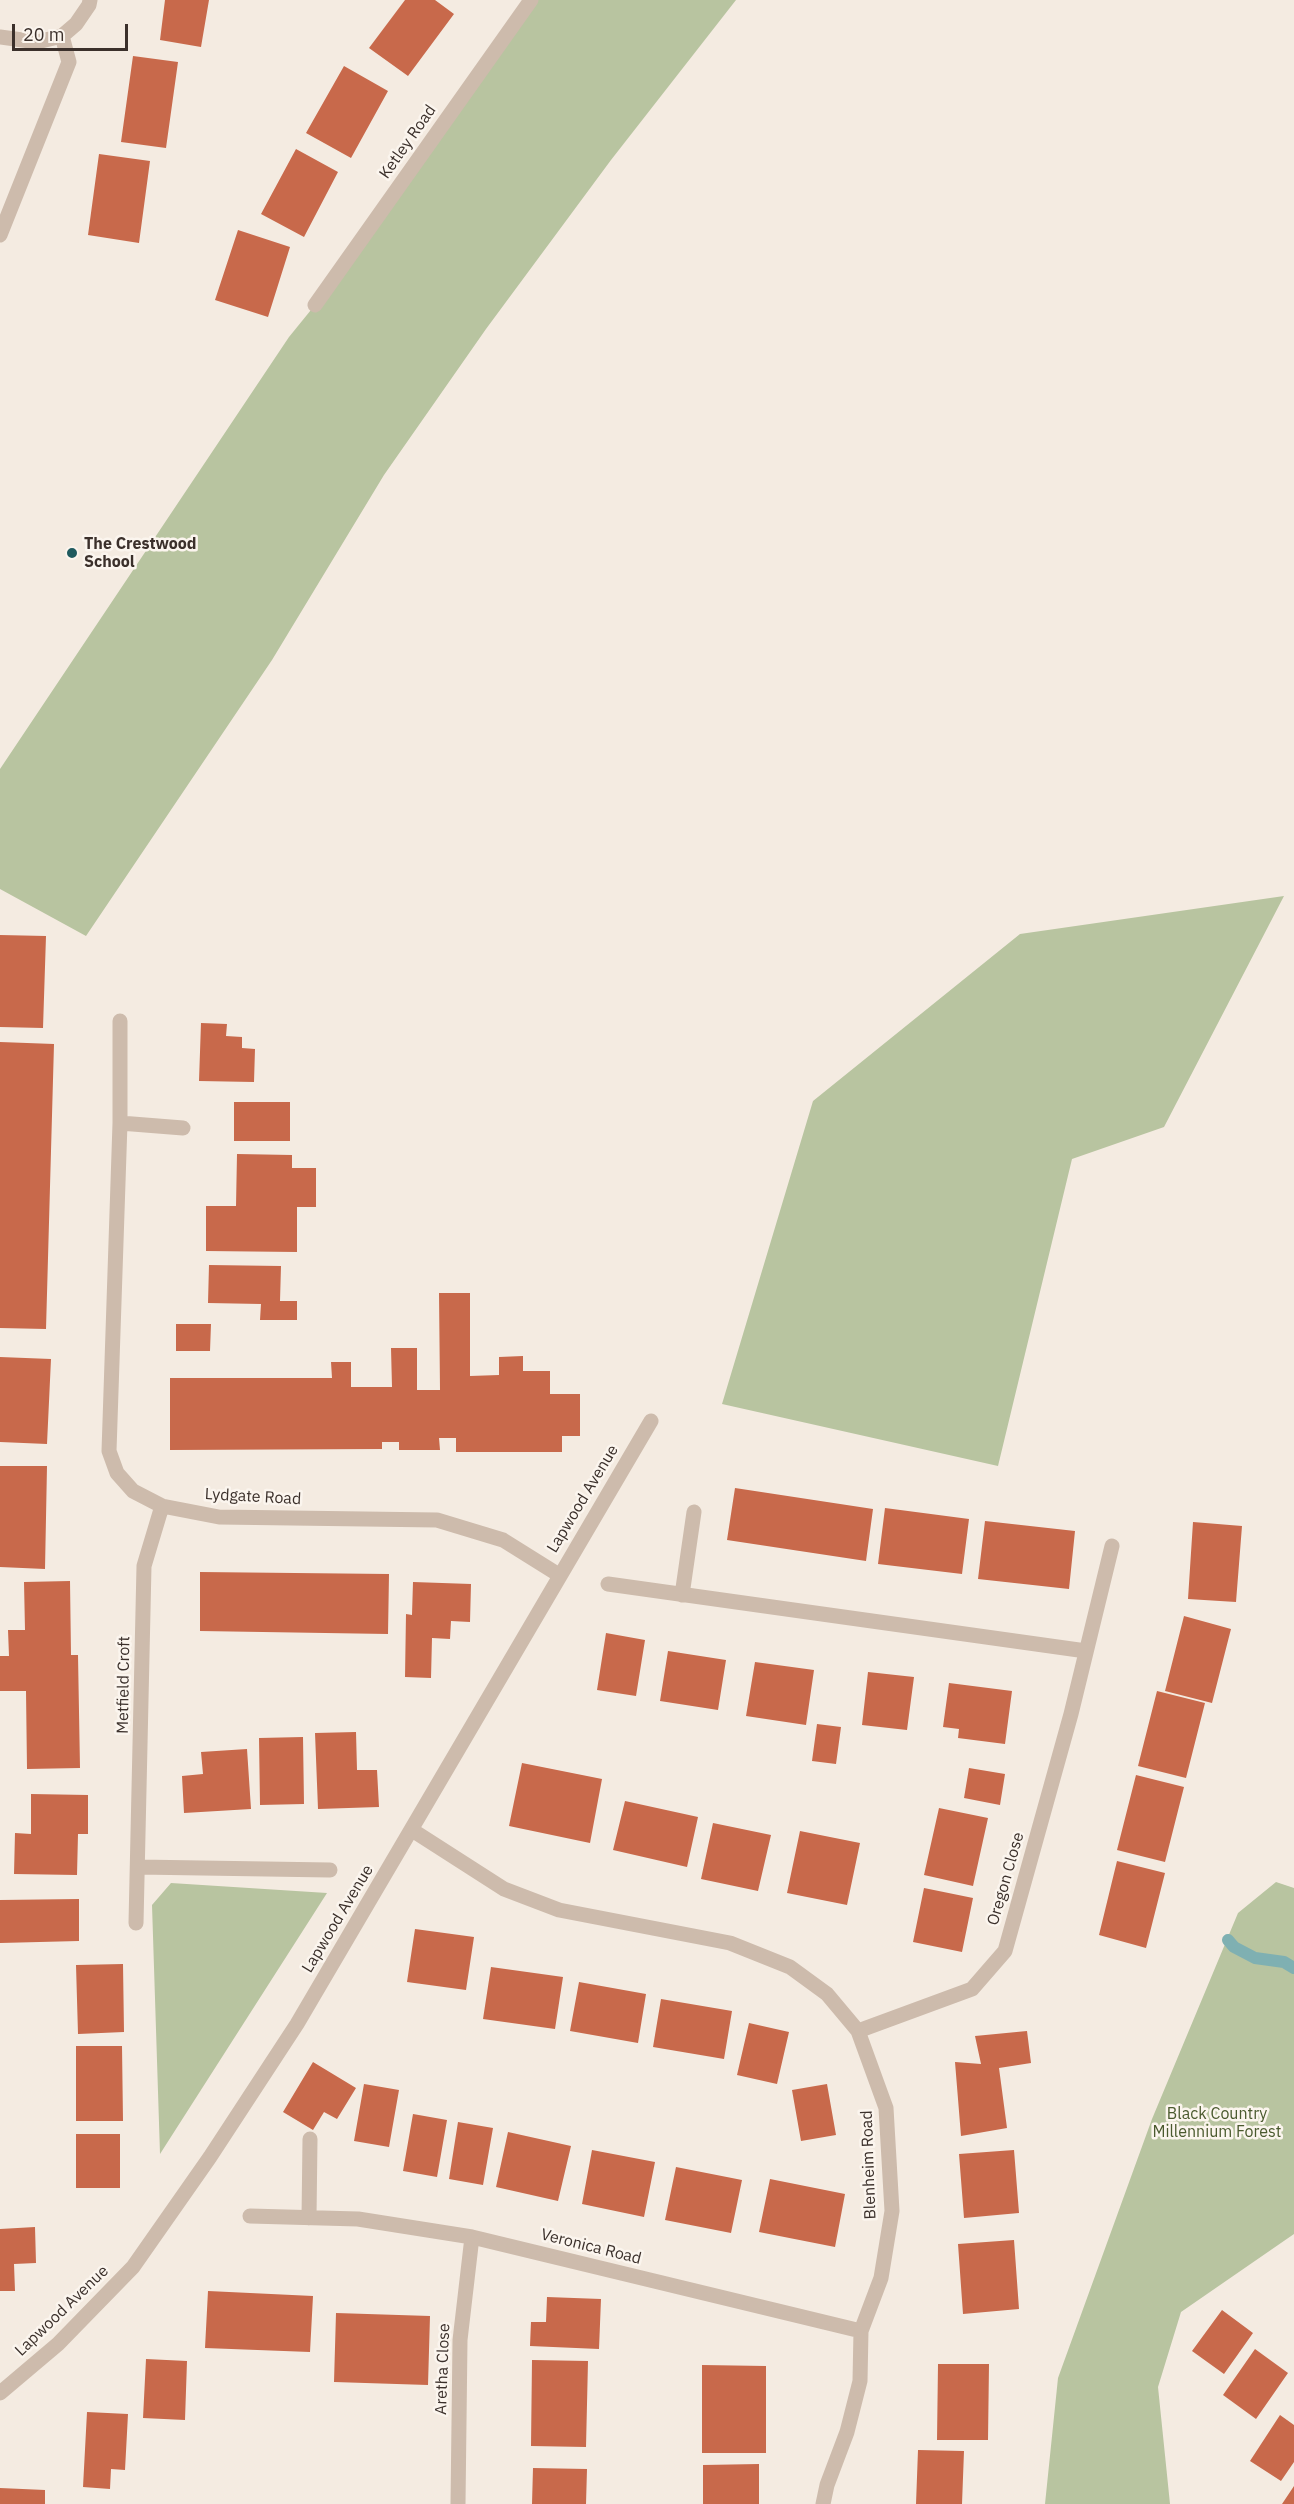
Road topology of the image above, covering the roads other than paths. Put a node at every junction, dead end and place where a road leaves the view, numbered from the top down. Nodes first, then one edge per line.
1 (90, 0) edge
2 (531, 0) edge
3 (62, 36) junction
4 (0, 37) edge
5 (0, 235) edge
6 (315, 305) dead end
7 (120, 1020) dead end
8 (120, 1123) junction
9 (183, 1128) dead end
10 (651, 1421) dead end
11 (162, 1506) junction
12 (694, 1512) dead end
13 (1112, 1546) dead end
14 (559, 1575) junction
15 (608, 1584) dead end
16 (682, 1595) junction
17 (1086, 1651) junction
18 (412, 1830) junction
19 (138, 1867) junction
20 (330, 1870) dead end
21 (136, 1923) dead end
22 (858, 2031) junction
23 (310, 2139) dead end
24 (250, 2216) dead end
25 (309, 2218) junction
26 (472, 2237) junction
27 (861, 2331) junction
28 (0, 2393) edge
29 (458, 2504) edge
30 (823, 2504) edge

1 - 3 street
2 - 6 street, Ketley Road
3 - 4 street
3 - 5 street
7 - 8 street, Lydgate Road
8 - 9 street
8 - 11 street, Lydgate Road
10 - 14 street, Lapwood Avenue
11 - 14 street, Lydgate Road
11 - 19 street, Metfield Croft
12 - 16 street
13 - 17 street, Oregon Close
14 - 18 street, Lapwood Avenue
15 - 16 street
16 - 17 street
17 - 22 street, Oregon Close
18 - 22 street, Blenheim Road
18 - 28 street, Lapwood Avenue
19 - 20 street
19 - 21 street, Metfield Croft
22 - 27 street, Blenheim Road
23 - 25 street
24 - 25 street, Veronica Road
25 - 26 street, Veronica Road
26 - 27 street, Veronica Road
26 - 29 street, Aretha Close
27 - 30 street, Blenheim Road

